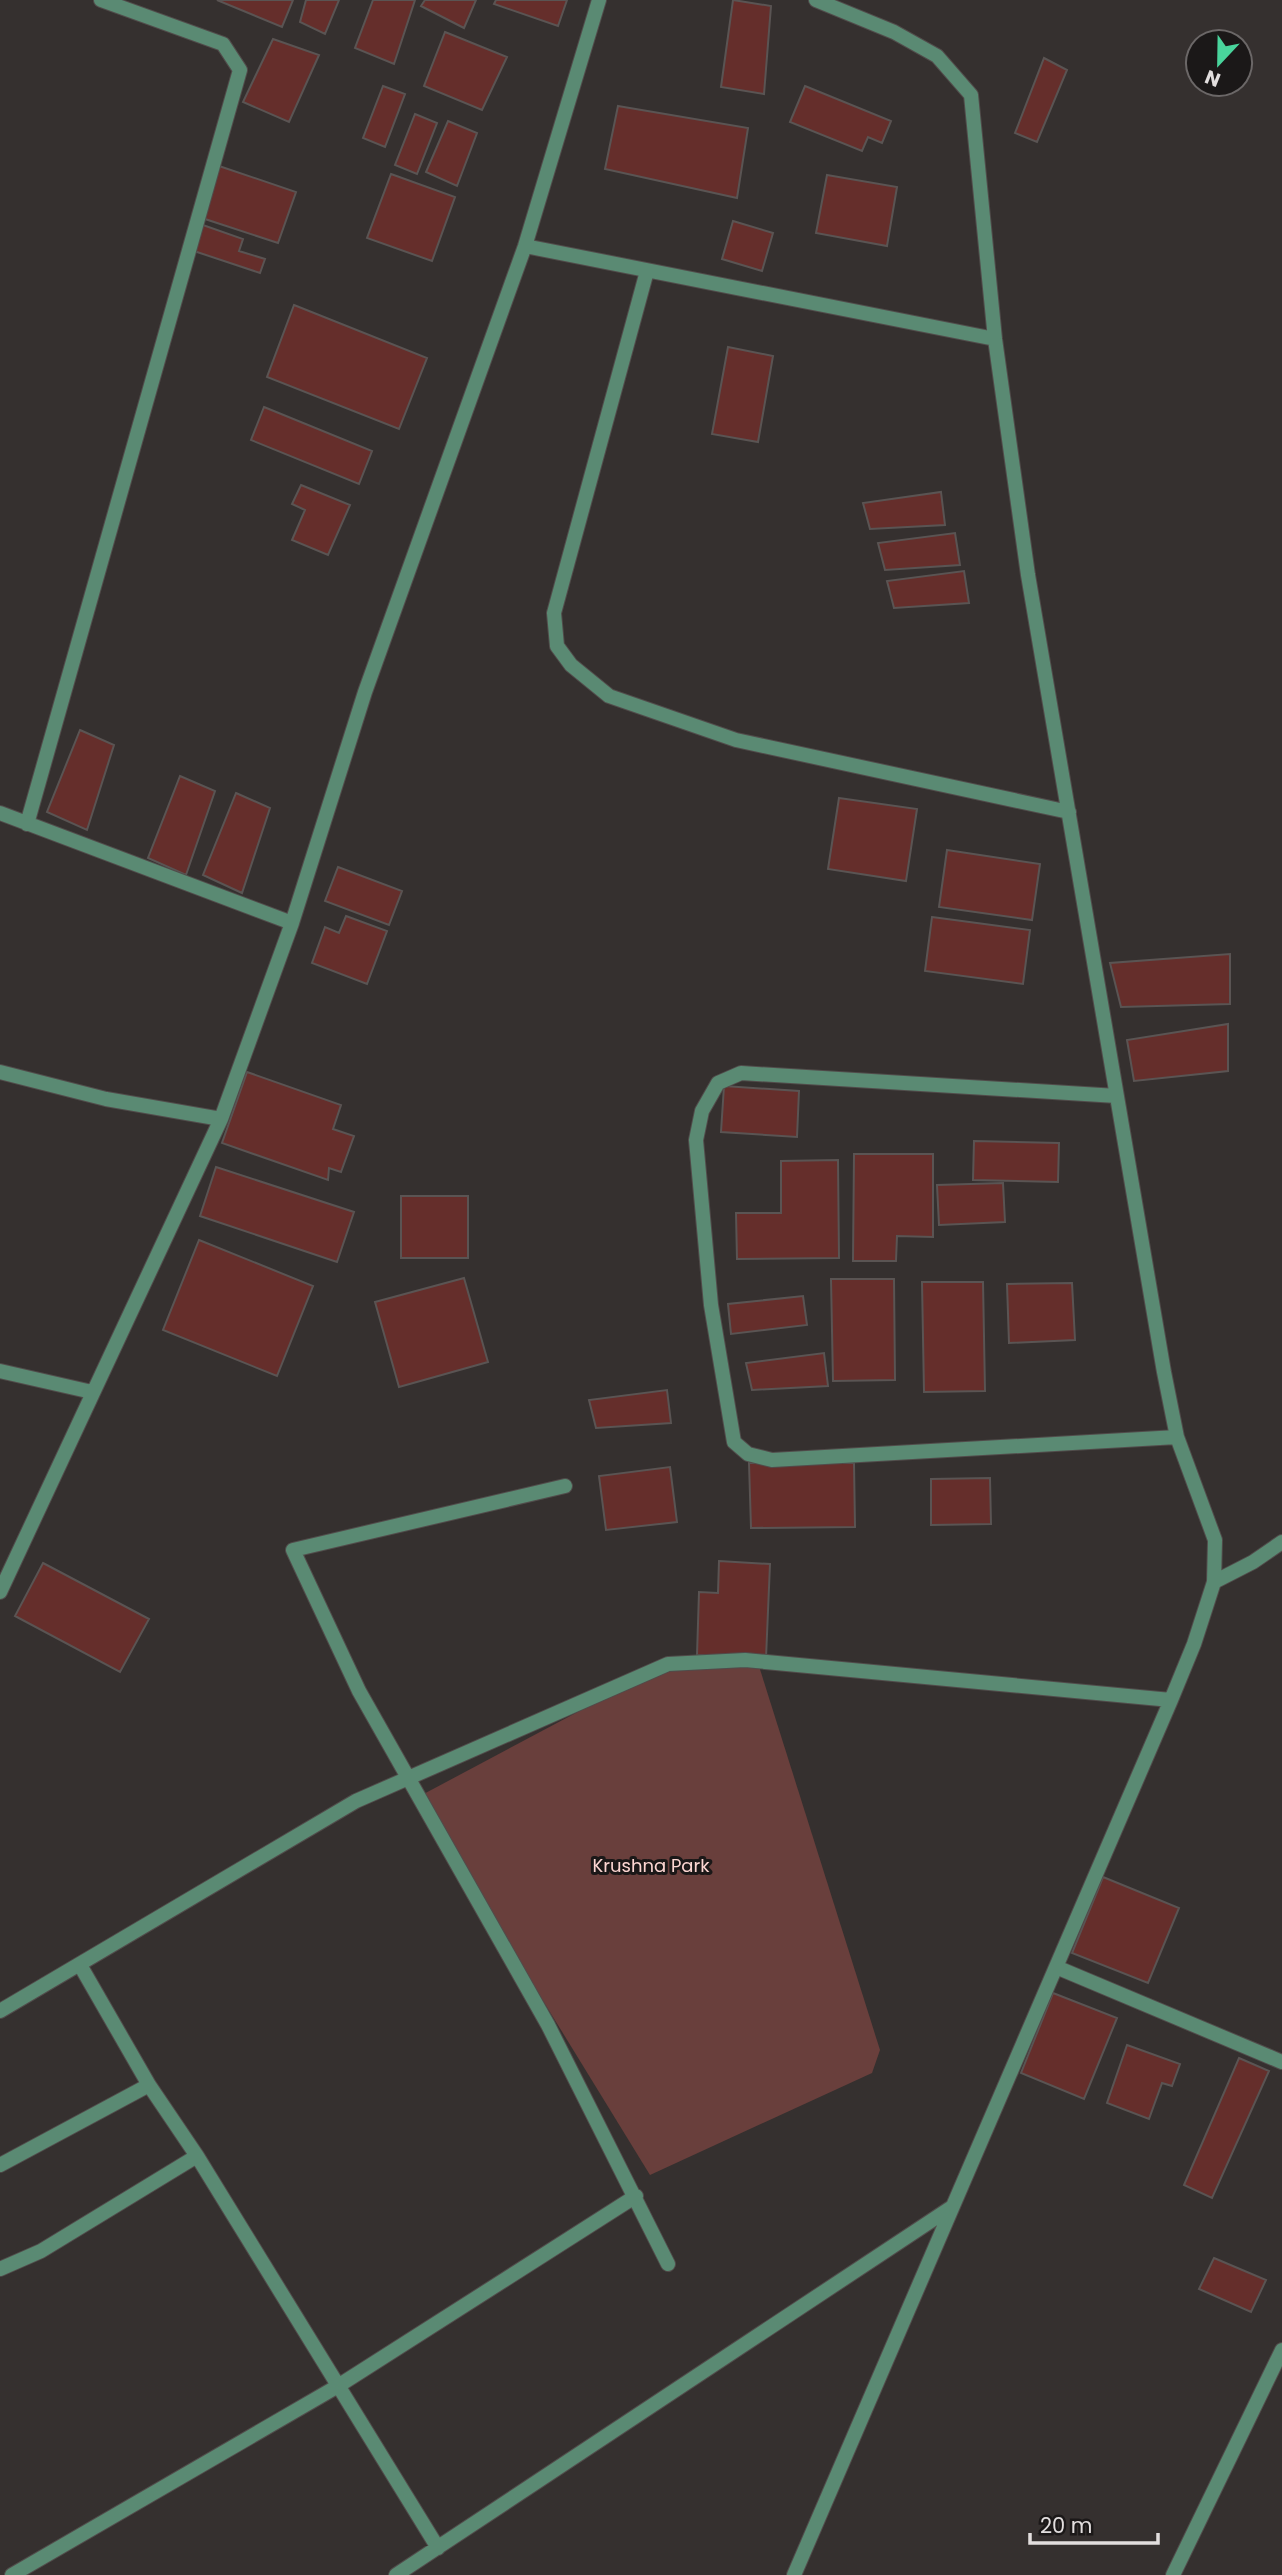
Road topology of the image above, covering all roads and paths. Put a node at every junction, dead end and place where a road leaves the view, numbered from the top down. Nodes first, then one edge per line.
1 (102, 0) edge
2 (599, 0) edge
3 (816, 0) edge
4 (131, 4) edge
5 (525, 246) junction
6 (647, 271) junction
7 (995, 339) junction
8 (1069, 812) junction
9 (0, 814) edge
10 (27, 824) junction
11 (292, 923) junction
12 (0, 1072) edge
13 (1117, 1096) junction
14 (221, 1119) junction
15 (0, 1371) edge
16 (92, 1392) junction
17 (1177, 1437) junction
18 (565, 1486) dead end
19 (1282, 1542) edge
20 (1214, 1582) junction
21 (0, 1592) edge
22 (1171, 1700) junction
23 (407, 1778) junction
24 (80, 1965) junction
25 (1056, 1967) junction
26 (0, 2011) edge
27 (1282, 2062) edge
28 (149, 2085) junction
29 (198, 2156) junction
30 (0, 2165) edge
31 (636, 2196) junction
32 (953, 2206) junction
33 (668, 2264) dead end
34 (0, 2269) edge
35 (1282, 2350) edge
36 (338, 2386) junction
37 (438, 2548) junction
38 (12, 2575) edge
39 (396, 2575) edge
40 (794, 2575) edge
41 (1173, 2575) edge

1 - 4 street
2 - 5 street
3 - 7 street
4 - 10 street
5 - 6 street
5 - 11 street
6 - 7 street
6 - 8 street
7 - 8 street
8 - 13 street
9 - 10 street
10 - 11 street
11 - 14 street
12 - 14 street
13 - 17 street
13 - 17 street
14 - 16 street
15 - 16 street
16 - 21 street
17 - 20 street
18 - 23 street
19 - 20 street
20 - 22 street
22 - 23 street
22 - 25 street
23 - 24 street
23 - 31 street
24 - 26 street
24 - 28 street
25 - 27 street
25 - 32 street
28 - 29 street
28 - 30 street
29 - 34 street
29 - 36 street
31 - 33 street
31 - 36 street
32 - 37 street
32 - 40 street
35 - 41 street
36 - 37 street
36 - 38 street
37 - 39 street

